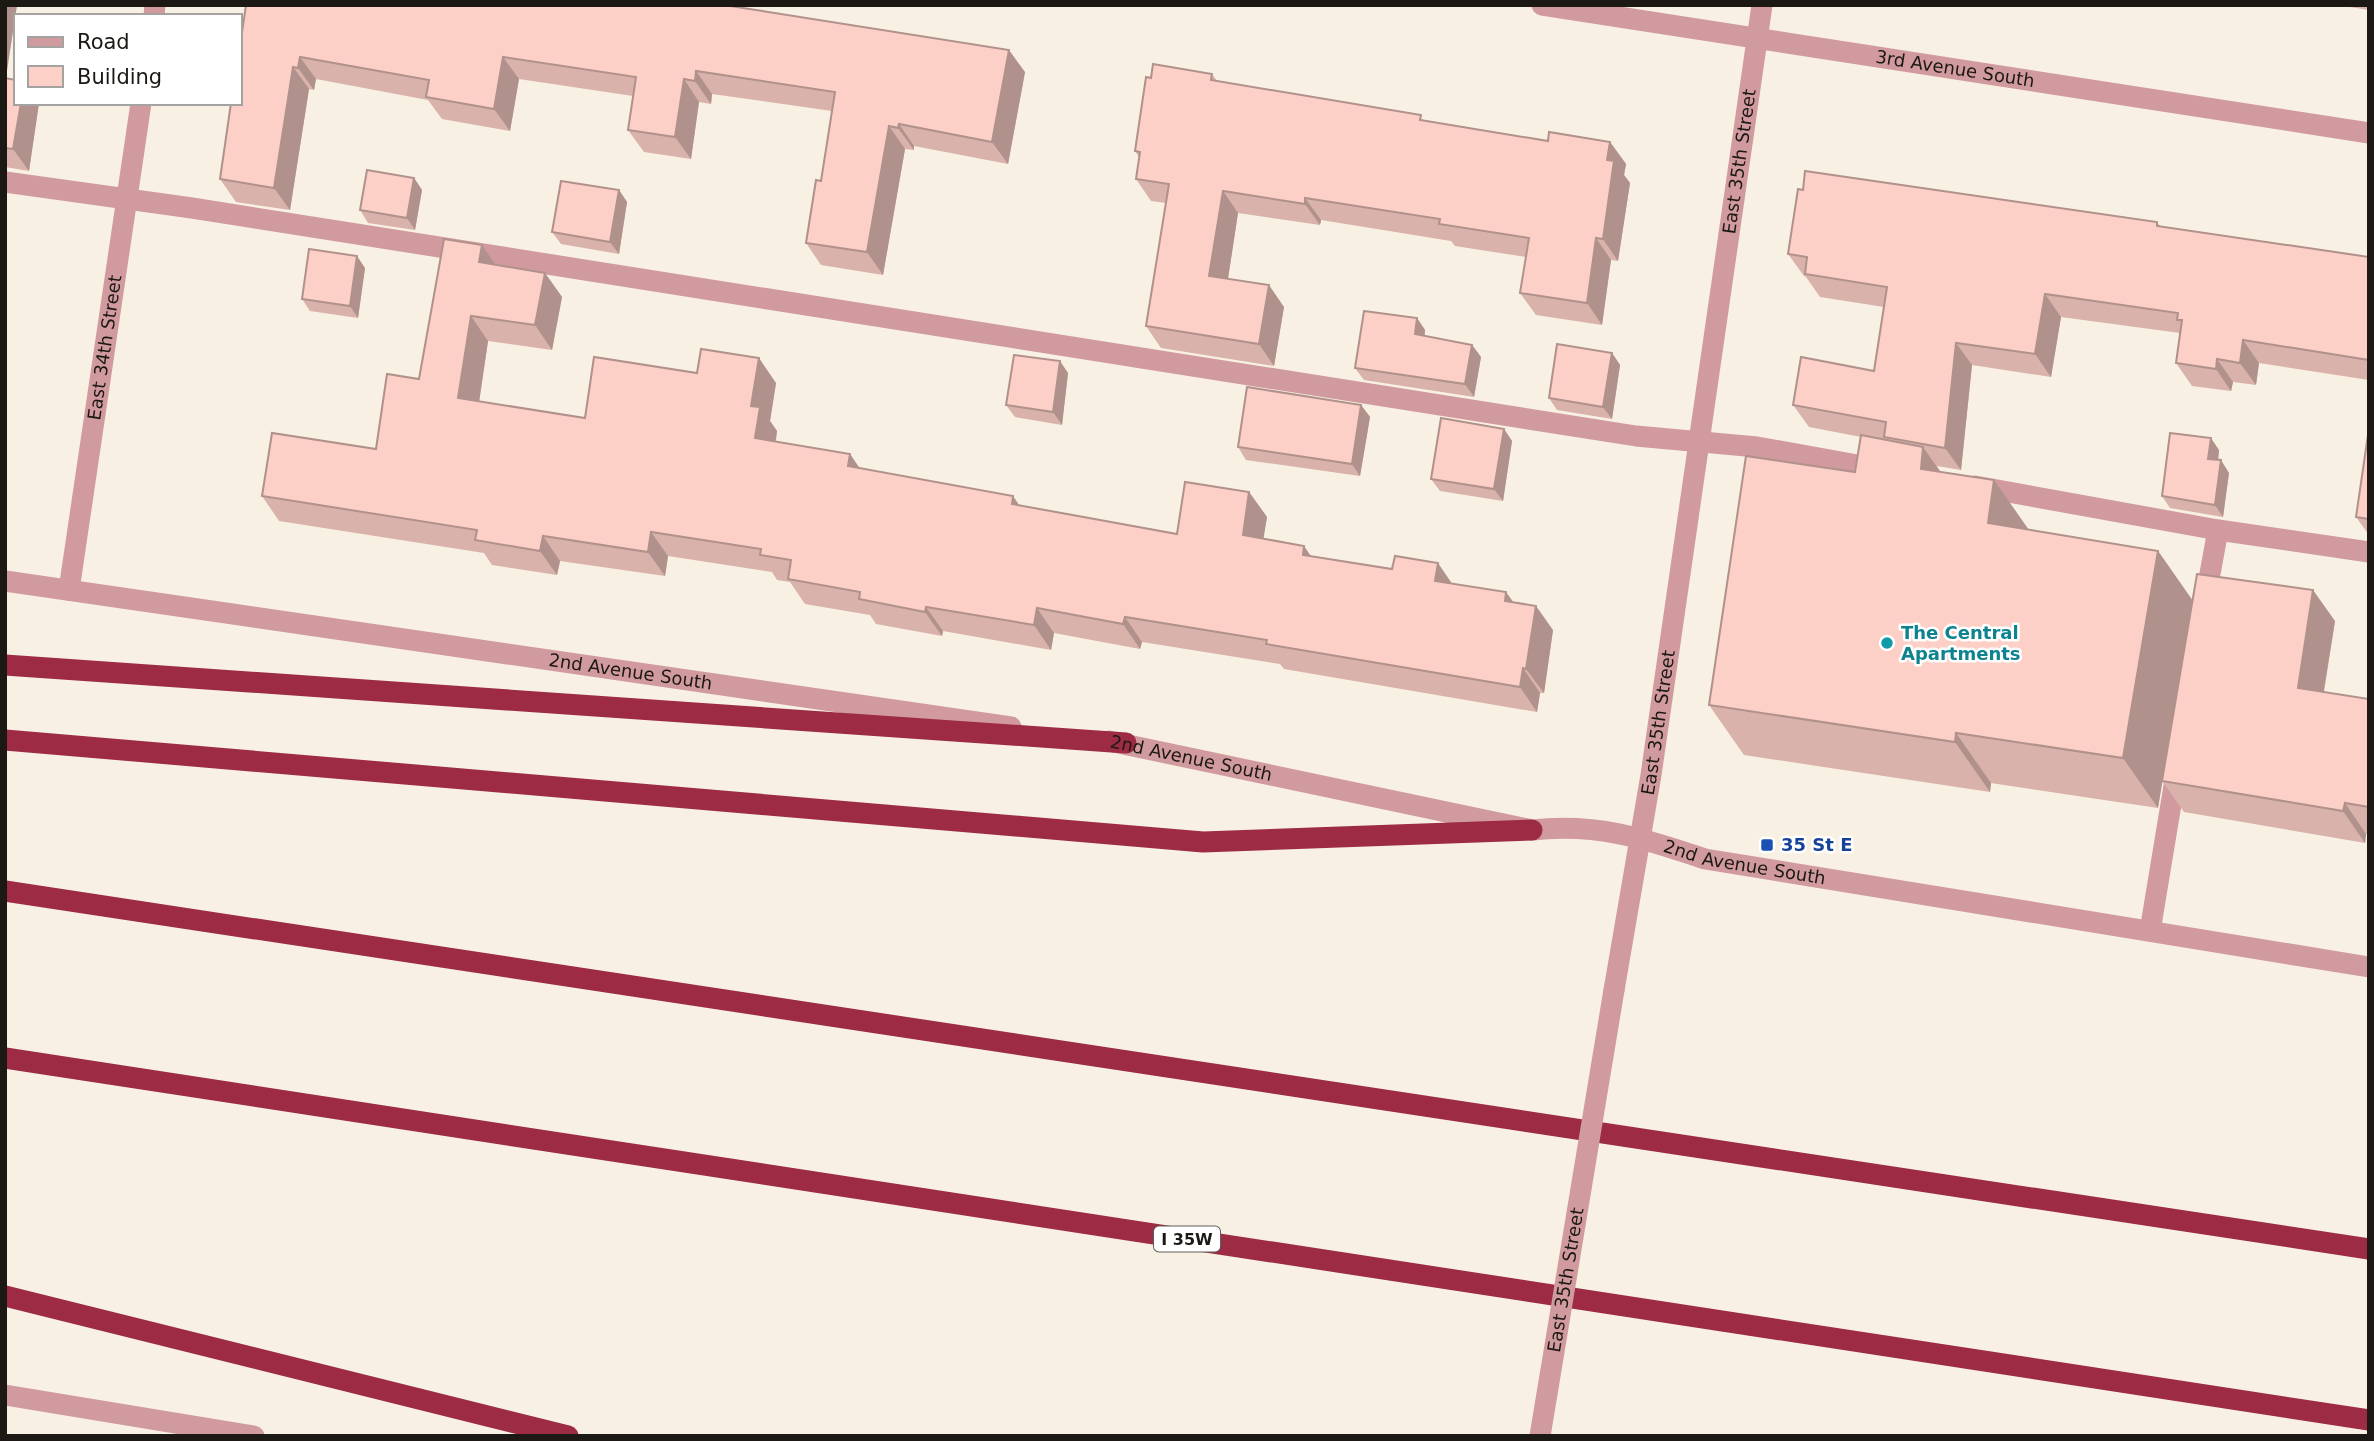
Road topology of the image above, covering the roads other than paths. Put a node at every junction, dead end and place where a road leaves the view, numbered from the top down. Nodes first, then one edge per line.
1 (1542, 5) edge
2 (1762, 5) edge
3 (1756, 38) junction
4 (141, 105) edge
5 (2369, 133) edge
6 (5, 182) edge
7 (127, 200) junction
8 (1700, 443) junction
9 (1906, 474) edge
10 (1960, 484) edge
11 (2218, 530) junction
12 (2369, 552) edge
13 (5, 581) edge
14 (69, 590) junction
15 (2202, 623) edge
16 (5, 665) edge
17 (5, 740) edge
18 (2182, 742) edge
19 (1126, 743) junction
20 (1532, 830) junction
21 (1639, 836) junction
22 (5, 891) edge
23 (2150, 931) junction
24 (2369, 967) edge
25 (5, 1058) edge
26 (2369, 1249) edge
27 (5, 1296) edge
28 (5, 1395) edge
29 (2369, 1420) edge
30 (254, 1436) edge
31 (568, 1436) edge
32 (1540, 1436) edge

1 - 3 street, 3rd Avenue South
2 - 3 street, East 35th Street
3 - 5 street, 3rd Avenue South
3 - 8 street, East 35th Street
4 - 7 street, East 34th Street
6 - 7 street
7 - 8 street
7 - 14 street, East 34th Street
8 - 9 street
8 - 21 street, East 35th Street
10 - 11 street
11 - 12 street
11 - 15 street
13 - 14 street, 2nd Avenue South
14 - 19 street, 2nd Avenue South
16 - 19 highway
17 - 20 highway
18 - 23 street
19 - 20 street, 2nd Avenue South
20 - 21 street, 2nd Avenue South
21 - 23 street, 2nd Avenue South
21 - 32 street, East 35th Street, bridge
22 - 26 highway
23 - 24 street, 2nd Avenue South
25 - 29 highway, I 35W
27 - 31 highway
28 - 30 street

